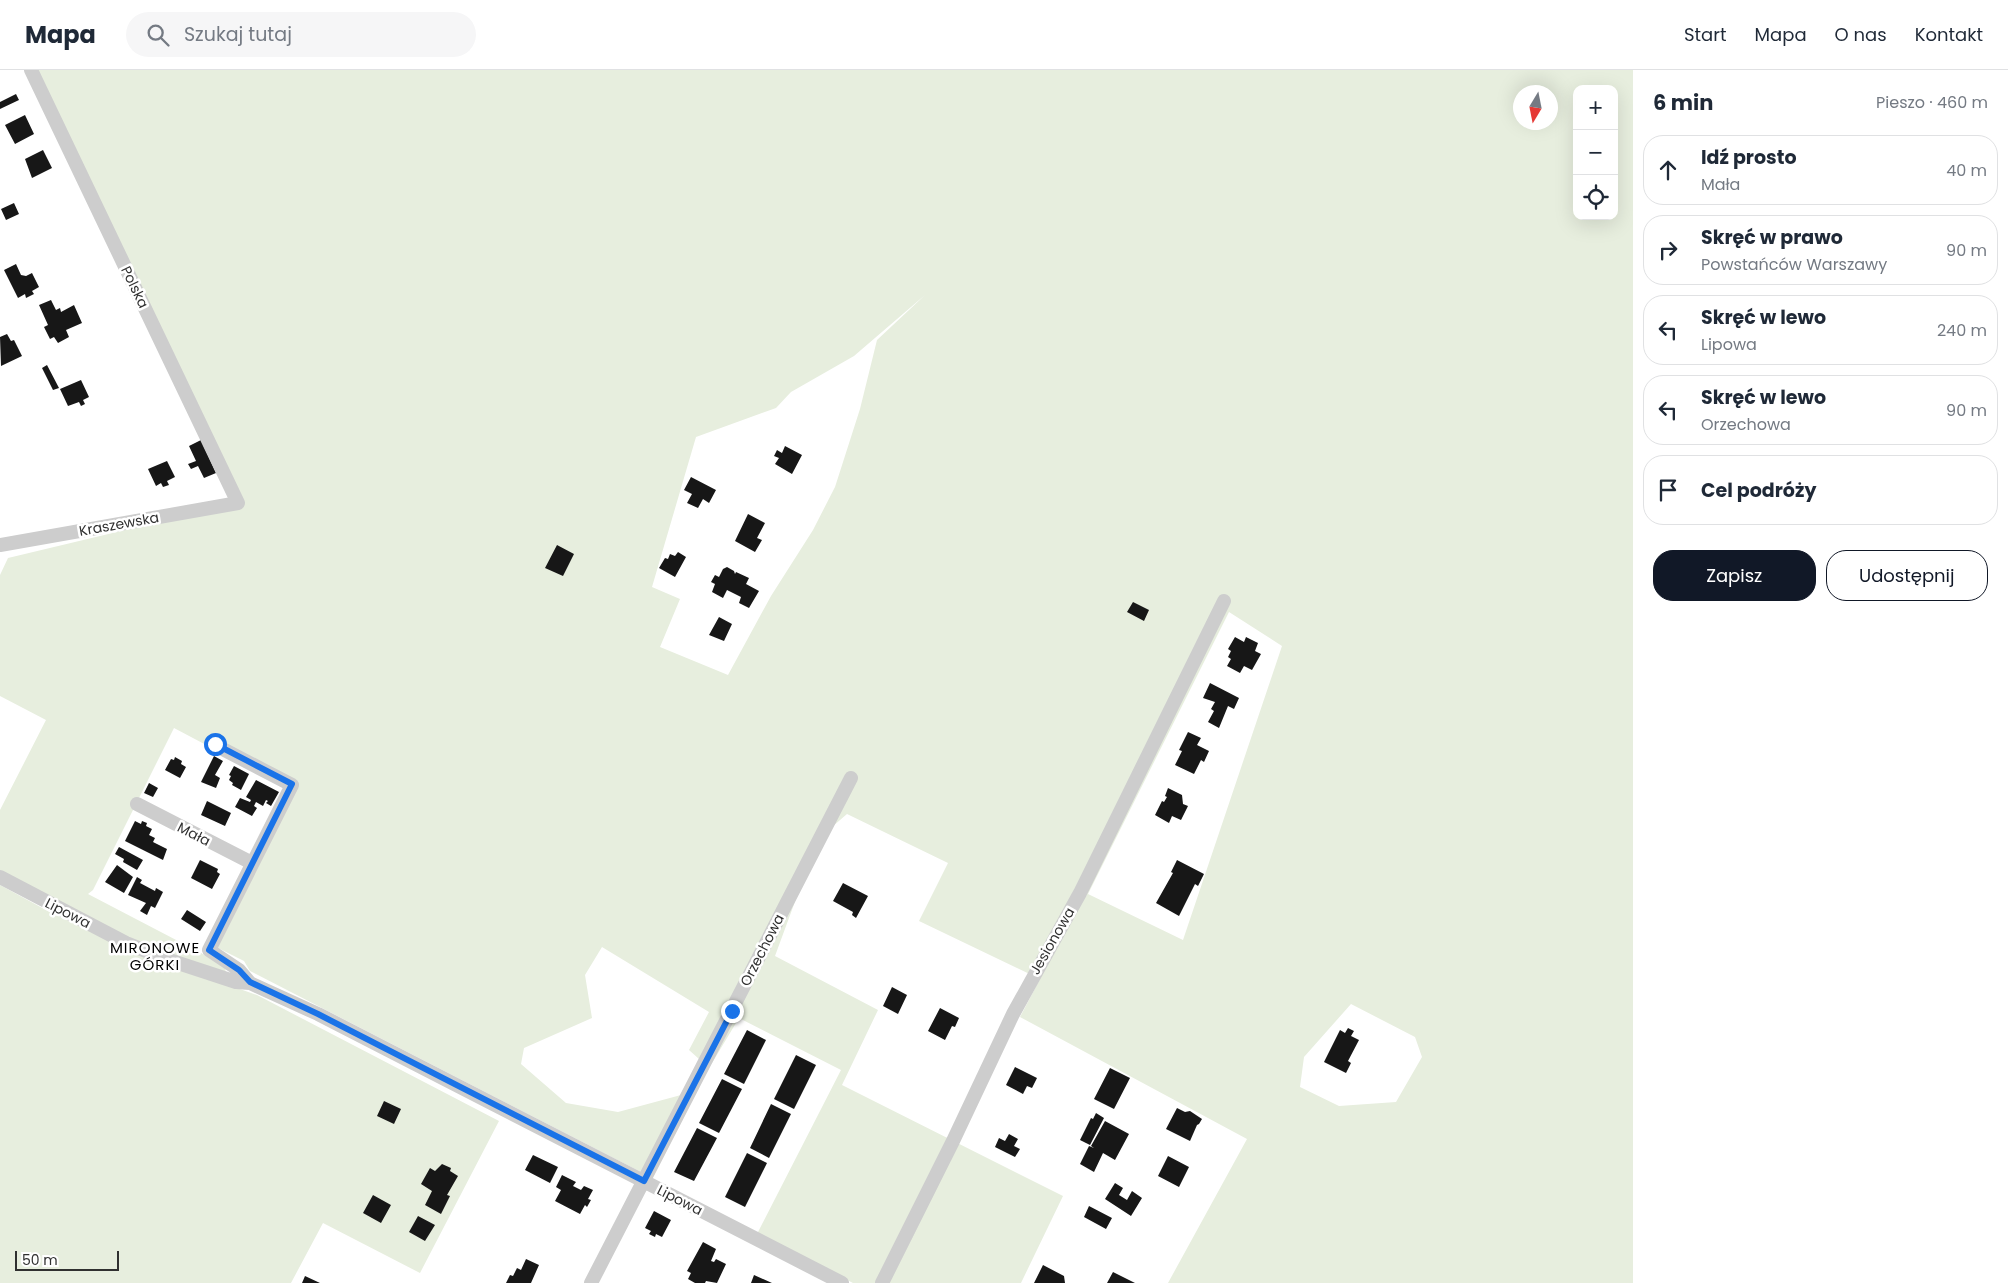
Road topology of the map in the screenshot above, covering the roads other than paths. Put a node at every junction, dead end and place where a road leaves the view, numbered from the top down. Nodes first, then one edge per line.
1 (31, 70) edge
2 (238, 503) joint
3 (0, 545) edge
4 (1224, 601) dead end
5 (215, 744) dead end
6 (851, 778) dead end
7 (137, 804) dead end
8 (252, 863) junction
9 (0, 877) edge
10 (250, 982) junction
11 (644, 1181) junction
12 (591, 1283) edge
13 (842, 1283) edge
14 (882, 1283) edge

1 - 2 street, Polska
2 - 3 street, Kraszewska
4 - 14 street, Jesionowa
5 - 8 street
6 - 11 street, Orzechowa
7 - 8 street, Mała
8 - 10 street, Lipowa
9 - 10 street, Lipowa
10 - 11 street, Lipowa
11 - 12 street, Orzechowa
11 - 13 street, Lipowa

